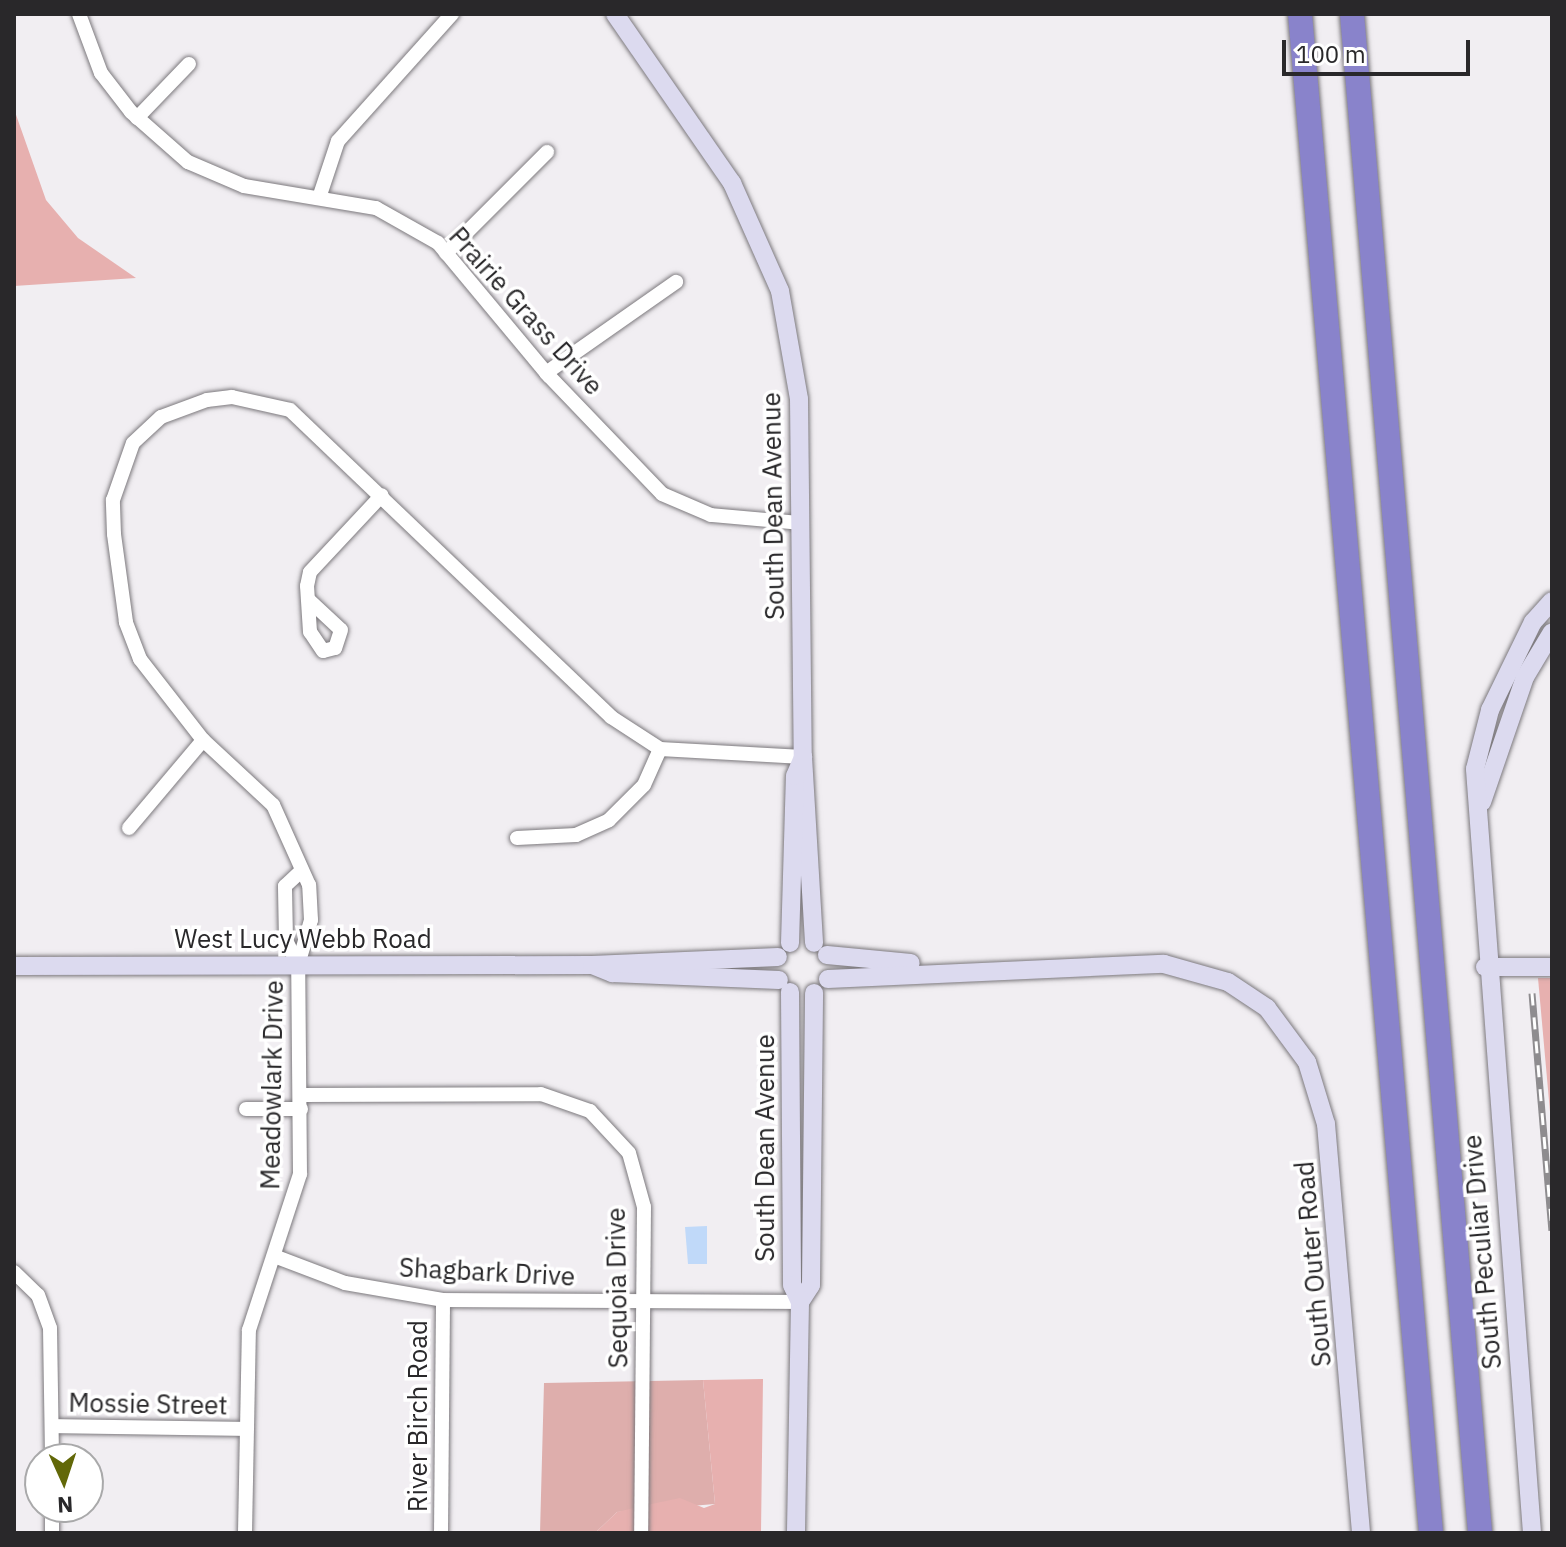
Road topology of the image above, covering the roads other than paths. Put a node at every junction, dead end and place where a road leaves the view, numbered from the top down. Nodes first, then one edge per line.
1 (79, 14) edge
2 (452, 14) edge
3 (615, 14) edge
4 (1300, 14) edge
5 (1352, 14) edge
6 (189, 64) dead end
7 (137, 118) junction
8 (547, 152) dead end
9 (319, 198) junction
10 (446, 253) junction
11 (676, 282) dead end
12 (546, 373) junction
13 (382, 495) junction
14 (801, 523) junction
15 (310, 601) dead end
16 (1552, 601) edge
17 (1552, 632) edge
18 (203, 740) junction
19 (660, 749) junction
20 (803, 757) junction
21 (1476, 824) junction
22 (129, 828) dead end
23 (517, 838) dead end
24 (299, 873) junction
25 (820, 949) junction
26 (784, 950) junction
27 (298, 965) junction
28 (592, 965) junction
29 (14, 966) edge
30 (1485, 967) junction
31 (1552, 967) edge
32 (1069, 969) junction
33 (828, 979) junction
34 (784, 986) junction
35 (814, 993) junction
36 (301, 1102) junction
37 (246, 1109) dead end
38 (274, 1256) junction
39 (14, 1272) edge
40 (443, 1300) junction
41 (645, 1301) junction
42 (800, 1302) junction
43 (53, 1426) junction
44 (244, 1429) junction
45 (52, 1443) edge
46 (245, 1533) edge
47 (441, 1533) edge
48 (641, 1533) edge
49 (796, 1533) edge
50 (1361, 1533) edge
51 (1431, 1533) edge
52 (1480, 1533) edge
53 (1532, 1533) edge

1 - 7 street, Prairie Grass Drive
2 - 9 street
3 - 14 street, South Dean Avenue
4 - 51 highway
5 - 52 highway
6 - 7 street
7 - 9 street, Prairie Grass Drive
8 - 10 street
9 - 10 street, Prairie Grass Drive
10 - 12 street, Prairie Grass Drive
11 - 12 street
12 - 14 street, Prairie Grass Drive
13 - 15 street
13 - 18 street
13 - 19 street
14 - 20 street, South Dean Avenue
16 - 21 street, South Peculiar Drive
17 - 21 street
18 - 22 street
18 - 24 street
19 - 20 street
19 - 23 street
20 - 25 street, South Dean Avenue
20 - 26 street, South Dean Avenue
21 - 30 street, South Peculiar Drive
24 - 27 street
24 - 27 street
25 - 26 street, West Lucy Webb Road
25 - 32 street
25 - 33 street, South Dean Avenue
26 - 28 street, West Lucy Webb Road
26 - 34 street, South Dean Avenue
27 - 28 street, West Lucy Webb Road
27 - 29 street, West Lucy Webb Road
27 - 36 street, Meadowlark Drive
28 - 34 street, West Lucy Webb Road
30 - 31 street
30 - 53 street, South Peculiar Drive
32 - 33 street
32 - 50 street, South Outer Road
33 - 35 street
34 - 35 street, West Lucy Webb Road
34 - 42 street, South Dean Avenue
35 - 42 street, South Dean Avenue
36 - 37 street, Sequoia Drive
36 - 38 street, Meadowlark Drive
36 - 41 street, Sequoia Drive
38 - 40 street, Shagbark Drive
38 - 44 street, Meadowlark Drive
39 - 43 street
40 - 41 street, Shagbark Drive
40 - 47 street, River Birch Road
41 - 42 street, Shagbark Drive
41 - 48 street, Sequoia Drive
42 - 49 street, South Dean Avenue
43 - 44 street, Mossie Street
43 - 45 street
44 - 46 street, Meadowlark Drive

